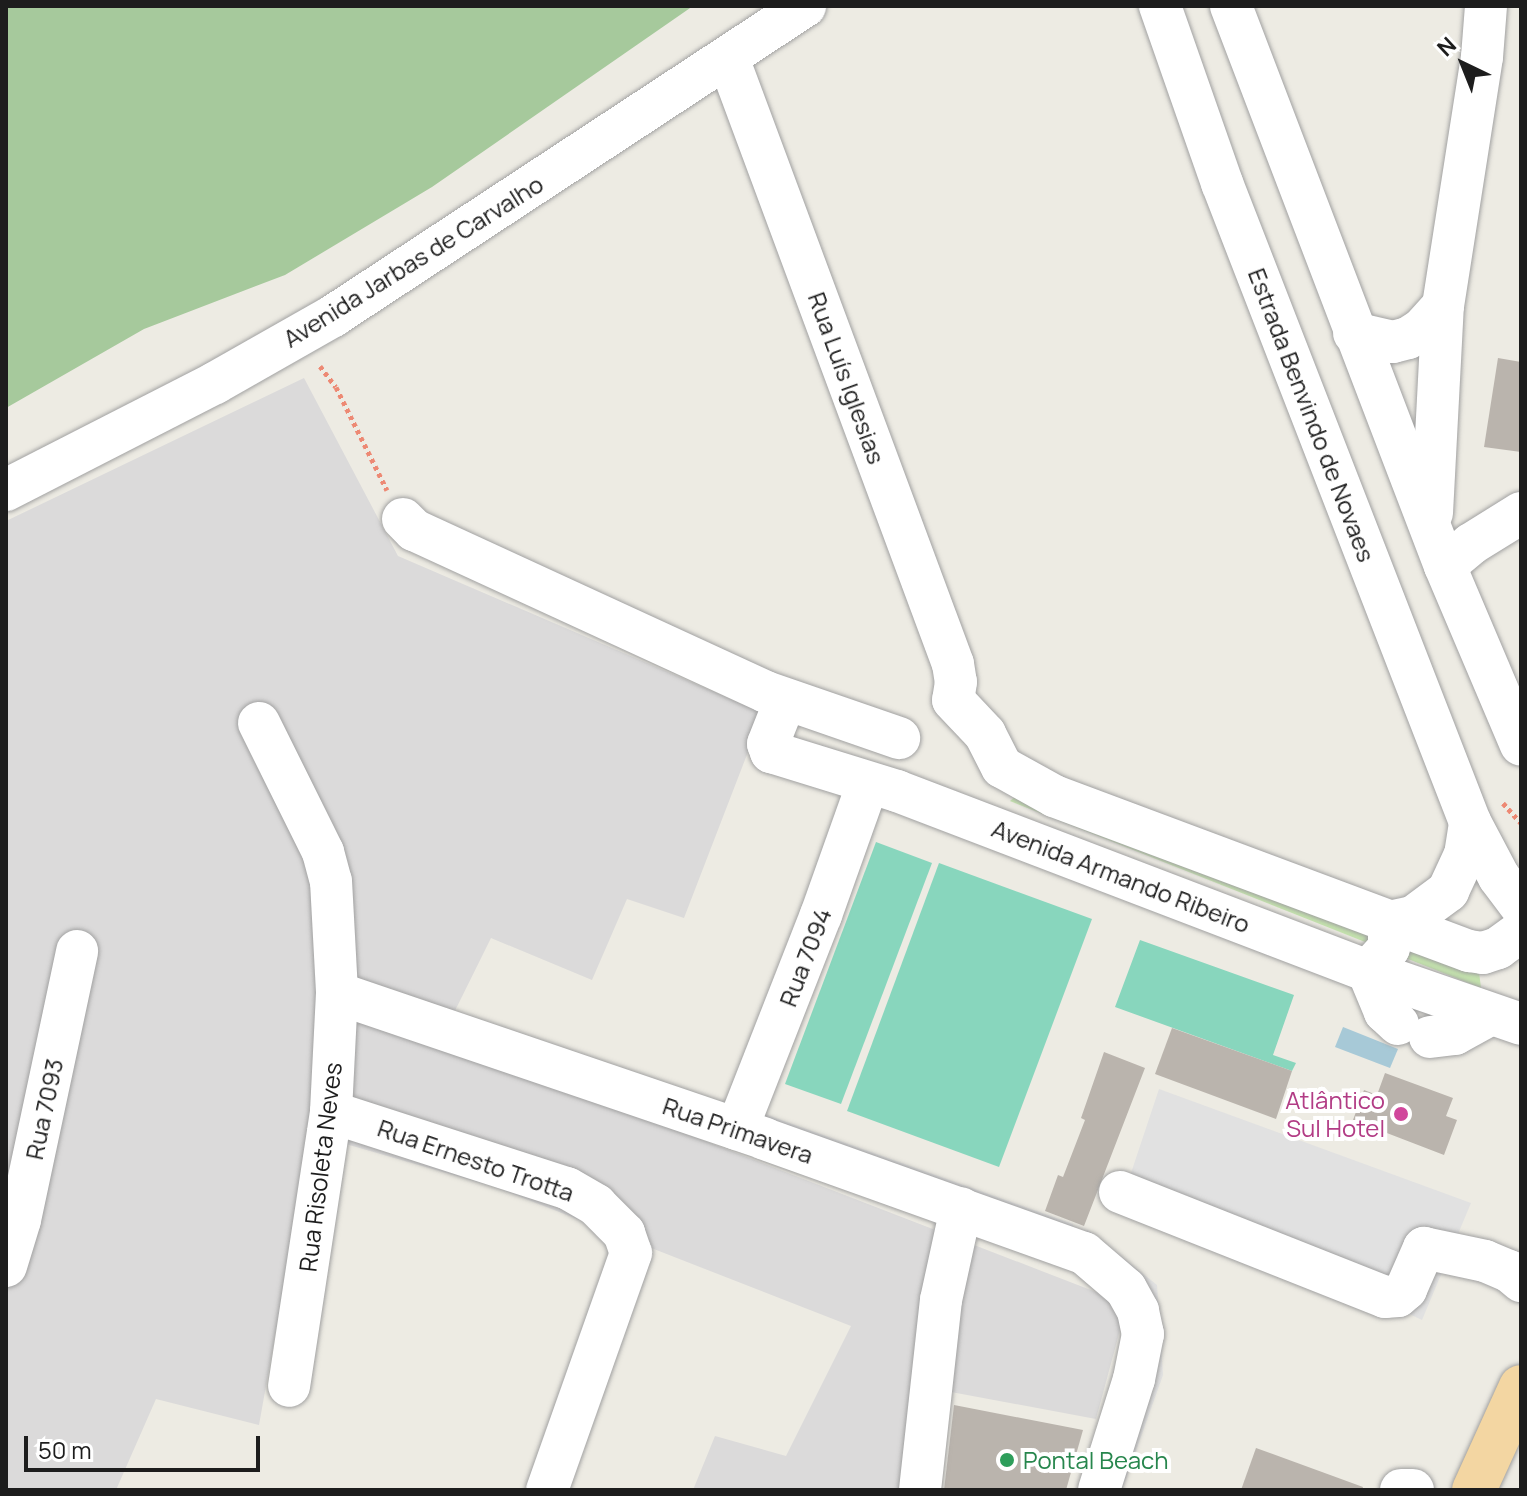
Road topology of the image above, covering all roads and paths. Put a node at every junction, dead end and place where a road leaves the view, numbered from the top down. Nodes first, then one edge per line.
1 (805, 6) edge
2 (1160, 6) edge
3 (1231, 6) edge
4 (1486, 6) edge
5 (728, 58) junction
6 (1443, 306) junction
7 (1354, 333) junction
8 (274, 349) junction
9 (6, 490) edge
10 (1521, 513) edge
11 (403, 519) joint
12 (1431, 528) junction
13 (1445, 566) junction
14 (953, 700) junction
15 (785, 701) junction
16 (259, 723) dead end
17 (899, 738) junction
18 (1521, 745) edge
19 (1002, 767) junction
20 (882, 787) junction
21 (977, 822) junction
22 (1470, 822) junction
23 (1334, 903) junction
24 (1521, 906) edge
25 (1389, 922) junction
26 (1521, 931) edge
27 (77, 951) dead end
28 (1321, 952) junction
29 (1368, 971) junction
30 (337, 993) junction
31 (1505, 1020) edge
32 (331, 1112) junction
33 (737, 1129) junction
34 (1120, 1192) dead end
35 (961, 1208) junction
36 (6, 1266) edge
37 (1517, 1270) edge
38 (289, 1386) dead end
39 (1521, 1387) edge
40 (547, 1490) edge
41 (920, 1490) edge
42 (1099, 1490) edge
43 (1401, 1490) edge
44 (1413, 1490) edge
45 (1474, 1490) edge

1 - 5 street, Avenida Jarbas de Carvalho
2 - 22 street, Estrada Benvindo de Novaes
3 - 7 street
4 - 6 street
5 - 8 street, Avenida Jarbas de Carvalho
5 - 14 street, Rua Luís Iglesias
6 - 7 street
6 - 12 street
7 - 12 street
8 - 9 street, Avenida Jarbas de Carvalho
8 - 11 path
10 - 13 street
11 - 15 street
12 - 13 street
13 - 18 street
14 - 17 street
14 - 19 street
15 - 17 street
15 - 20 street, Avenida Armando Ribeiro
16 - 30 street, Rua Risoleta Neves
17 - 20 street
19 - 21 street
19 - 23 street
20 - 21 street, Avenida Armando Ribeiro
20 - 33 street, Rua 7094
21 - 28 street, Avenida Armando Ribeiro
22 - 24 street, Estrada Benvindo de Novaes
22 - 25 street
23 - 25 street
23 - 28 street
25 - 26 street
25 - 29 street
27 - 36 street, Rua 7093
28 - 29 street, Avenida Armando Ribeiro
29 - 31 street, Avenida Armando Ribeiro
29 - 31 street
30 - 32 street, Rua Risoleta Neves
30 - 33 street, Rua Primavera
32 - 38 street, Rua Risoleta Neves
32 - 40 street, Rua Ernesto Trotta
33 - 35 street, Rua Primavera
34 - 37 street
35 - 41 street
35 - 42 street, Rua Primavera
39 - 45 main road
43 - 44 street

